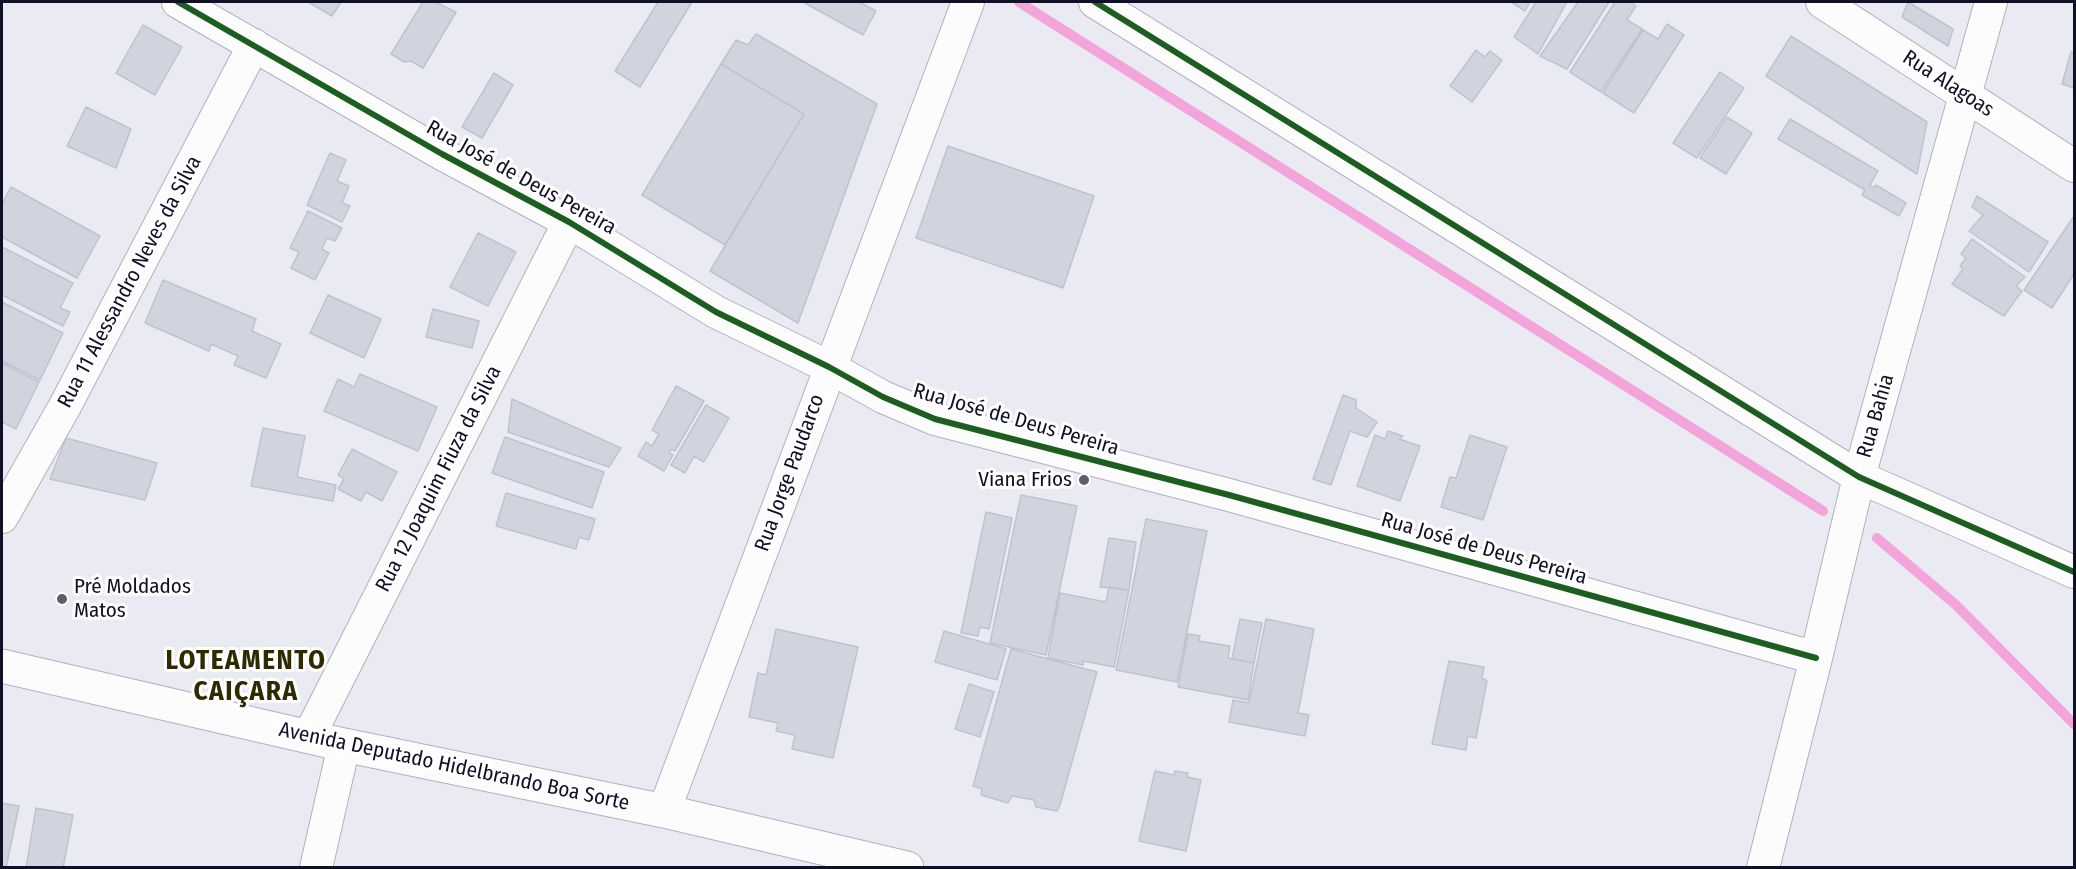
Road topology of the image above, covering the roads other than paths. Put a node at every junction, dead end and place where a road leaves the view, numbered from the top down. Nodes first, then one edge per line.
1 (178, 2) edge
2 (1095, 2) edge
3 (1822, 2) edge
4 (1992, 2) edge
5 (967, 3) edge
6 (254, 45) junction
7 (1966, 96) junction
8 (2074, 166) edge
9 (569, 222) junction
10 (829, 367) junction
11 (1859, 477) junction
12 (2, 517) edge
13 (2074, 572) edge
14 (1816, 658) junction
15 (2, 666) edge
16 (309, 736) junction
17 (344, 746) junction
18 (664, 811) junction
19 (316, 867) edge
20 (907, 867) edge
21 (1763, 867) edge

1 - 6 street, Rua José de Deus Pereira
2 - 11 street
3 - 7 street, Rua Alagoas
4 - 7 street, Rua Bahia
5 - 10 street, Rua Jorge Paudarco
6 - 9 street, Rua José de Deus Pereira
6 - 12 street, Rua 11 Alessandro Neves da Silva
7 - 8 street, Rua Alagoas
7 - 11 street, Rua Bahia
9 - 10 street, Rua José de Deus Pereira
9 - 16 street, Rua 12 Joaquim Fiuza da Silva
10 - 14 street, Rua José de Deus Pereira
10 - 18 street, Rua Jorge Paudarco
11 - 13 street
11 - 14 street, Rua Bahia
14 - 21 street, Rua Bahia
15 - 16 main road, Avenida Deputado Hidelbrando Boa Sorte
16 - 17 main road, Avenida Deputado Hidelbrando Boa Sorte
17 - 18 main road, Avenida Deputado Hidelbrando Boa Sorte
17 - 19 street
18 - 20 main road, Avenida Deputado Hidelbrando Boa Sorte

